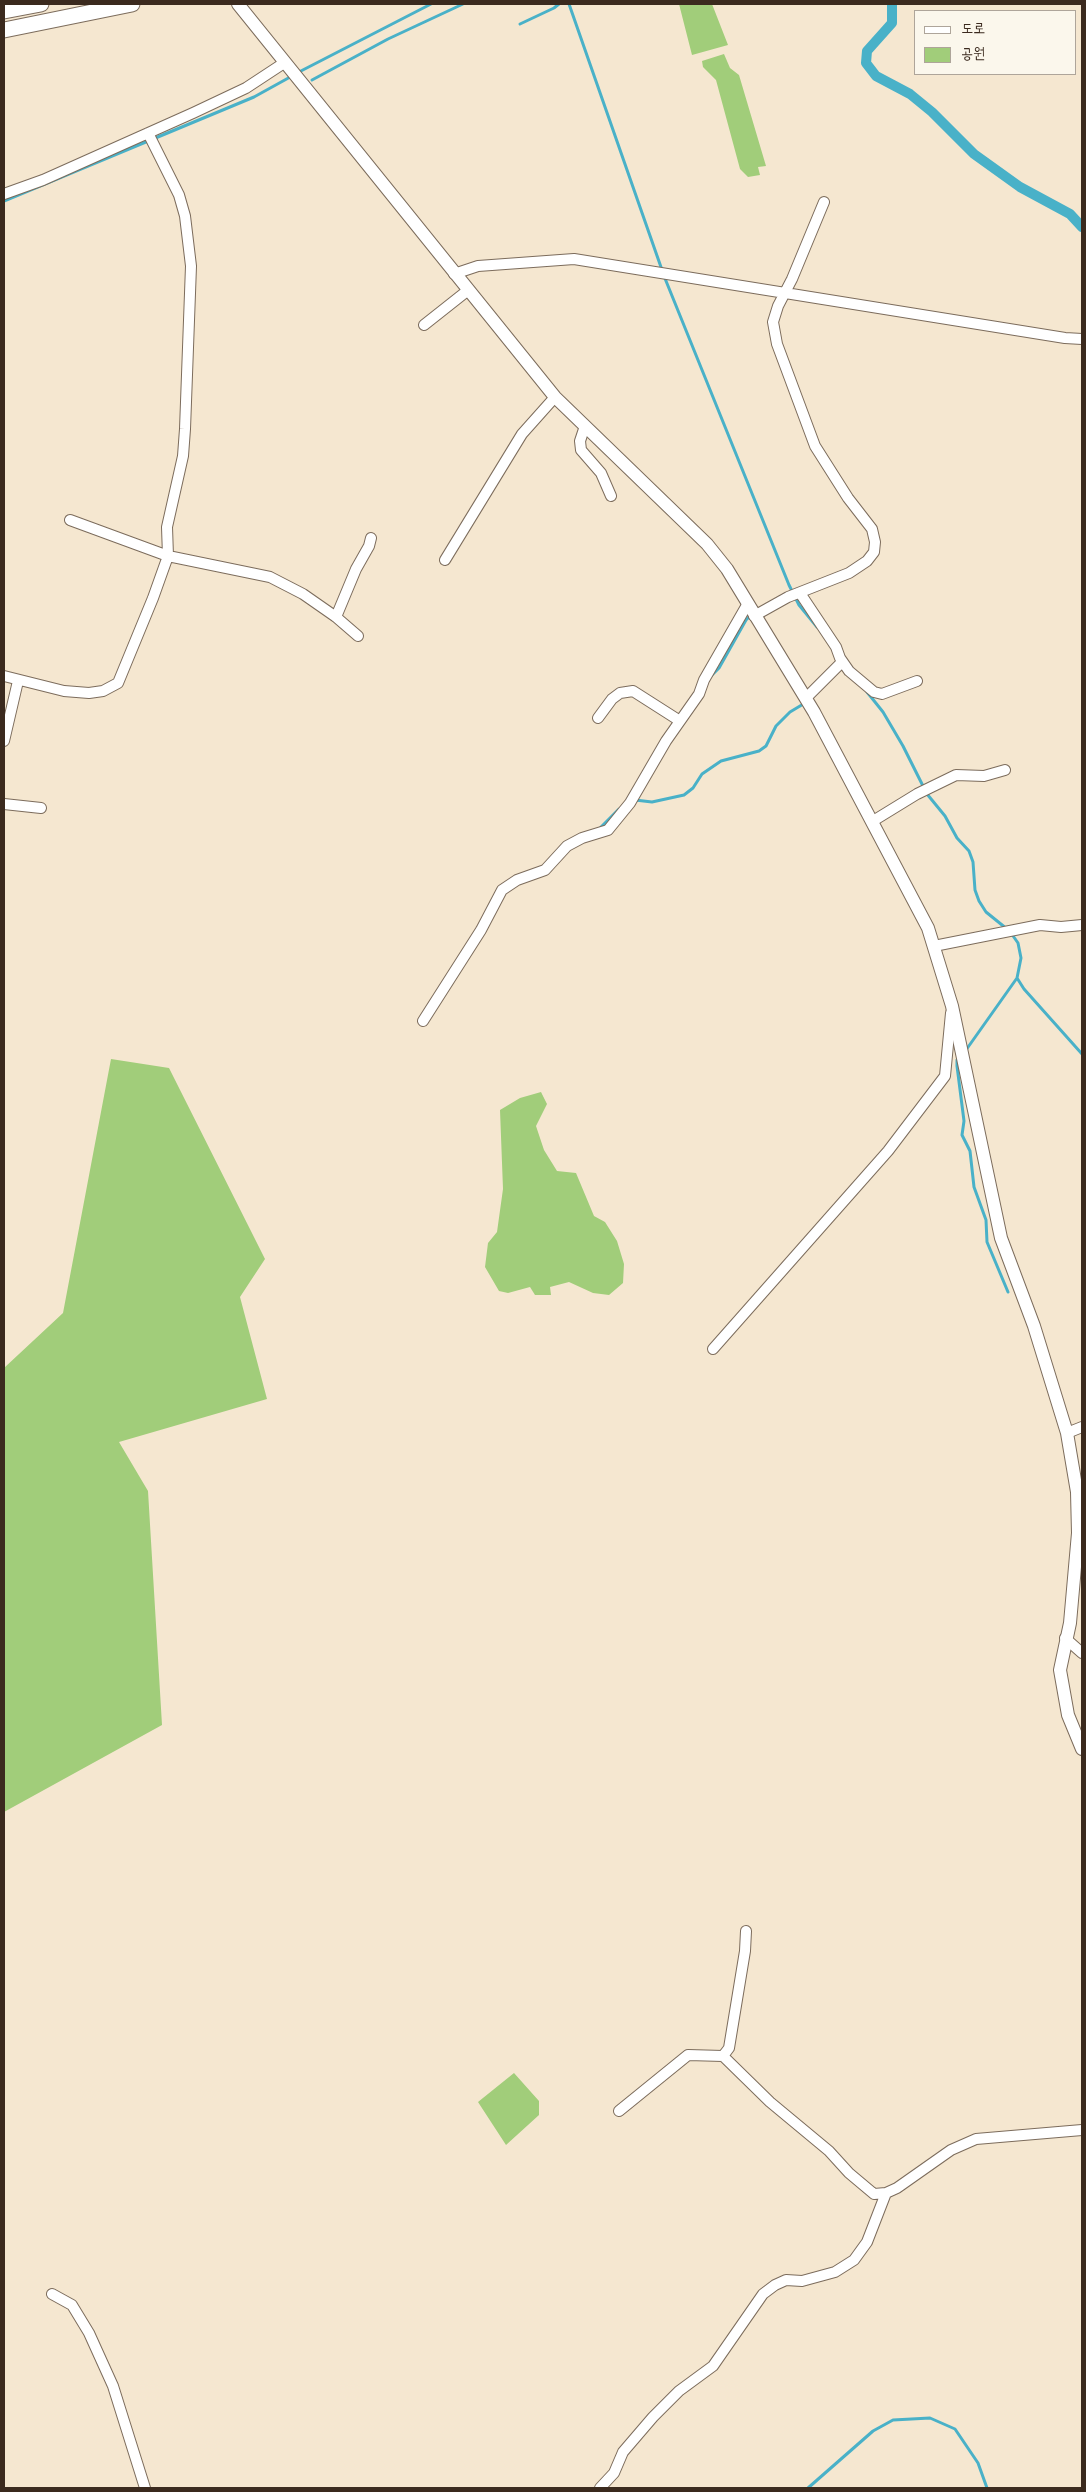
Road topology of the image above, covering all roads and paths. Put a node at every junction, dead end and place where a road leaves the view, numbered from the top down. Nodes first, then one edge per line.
1 (41, 4) edge
2 (132, 4) edge
3 (238, 4) edge
4 (4, 11) edge
5 (4, 30) edge
6 (291, 71) junction
7 (151, 138) junction
8 (4, 194) edge
9 (824, 202) dead end
10 (454, 274) junction
11 (467, 291) junction
12 (784, 293) junction
13 (424, 324) dead end
14 (1082, 339) edge
15 (555, 397) junction
16 (584, 426) junction
17 (611, 496) dead end
18 (70, 520) dead end
19 (371, 538) dead end
20 (168, 556) junction
21 (445, 560) dead end
22 (800, 593) junction
23 (752, 612) junction
24 (336, 617) junction
25 (358, 636) dead end
26 (842, 662) junction
27 (4, 676) edge
28 (18, 681) junction
29 (917, 681) dead end
30 (807, 700) junction
31 (598, 718) dead end
32 (680, 721) junction
33 (4, 741) edge
34 (1005, 770) dead end
35 (4, 804) edge
36 (41, 808) dead end
37 (873, 821) junction
38 (1082, 925) edge
39 (934, 946) junction
40 (952, 1006) junction
41 (423, 1021) dead end
42 (713, 1349) dead end
43 (1082, 1427) edge
44 (1067, 1433) junction
45 (1065, 1638) junction
46 (1082, 1653) edge
47 (1082, 1749) edge
48 (746, 1931) dead end
49 (724, 2056) junction
50 (619, 2111) dead end
51 (1082, 2130) edge
52 (886, 2193) junction
53 (52, 2294) dead end
54 (145, 2488) edge
55 (600, 2488) edge

1 - 4 highway
2 - 5 highway
3 - 6 main road
6 - 7 street
6 - 10 main road
7 - 8 street
7 - 20 street
9 - 12 street
10 - 11 main road
10 - 12 street
11 - 13 street
11 - 15 main road
12 - 14 street
12 - 22 street
15 - 16 main road
15 - 21 street
16 - 17 street
16 - 23 main road
18 - 20 street
19 - 24 street
20 - 24 street
20 - 28 street
22 - 23 street
22 - 26 street
23 - 30 main road
23 - 32 street
24 - 25 street
26 - 29 street
26 - 30 street
27 - 28 street
28 - 33 street
30 - 37 main road
31 - 32 street
32 - 41 street
34 - 37 street
35 - 36 street
37 - 39 main road
38 - 39 street
39 - 40 main road
40 - 42 street
40 - 44 main road
43 - 44 street
44 - 45 main road
45 - 46 street
45 - 47 main road
48 - 49 street
49 - 50 street
49 - 52 street
51 - 52 street
52 - 55 street
53 - 54 street

